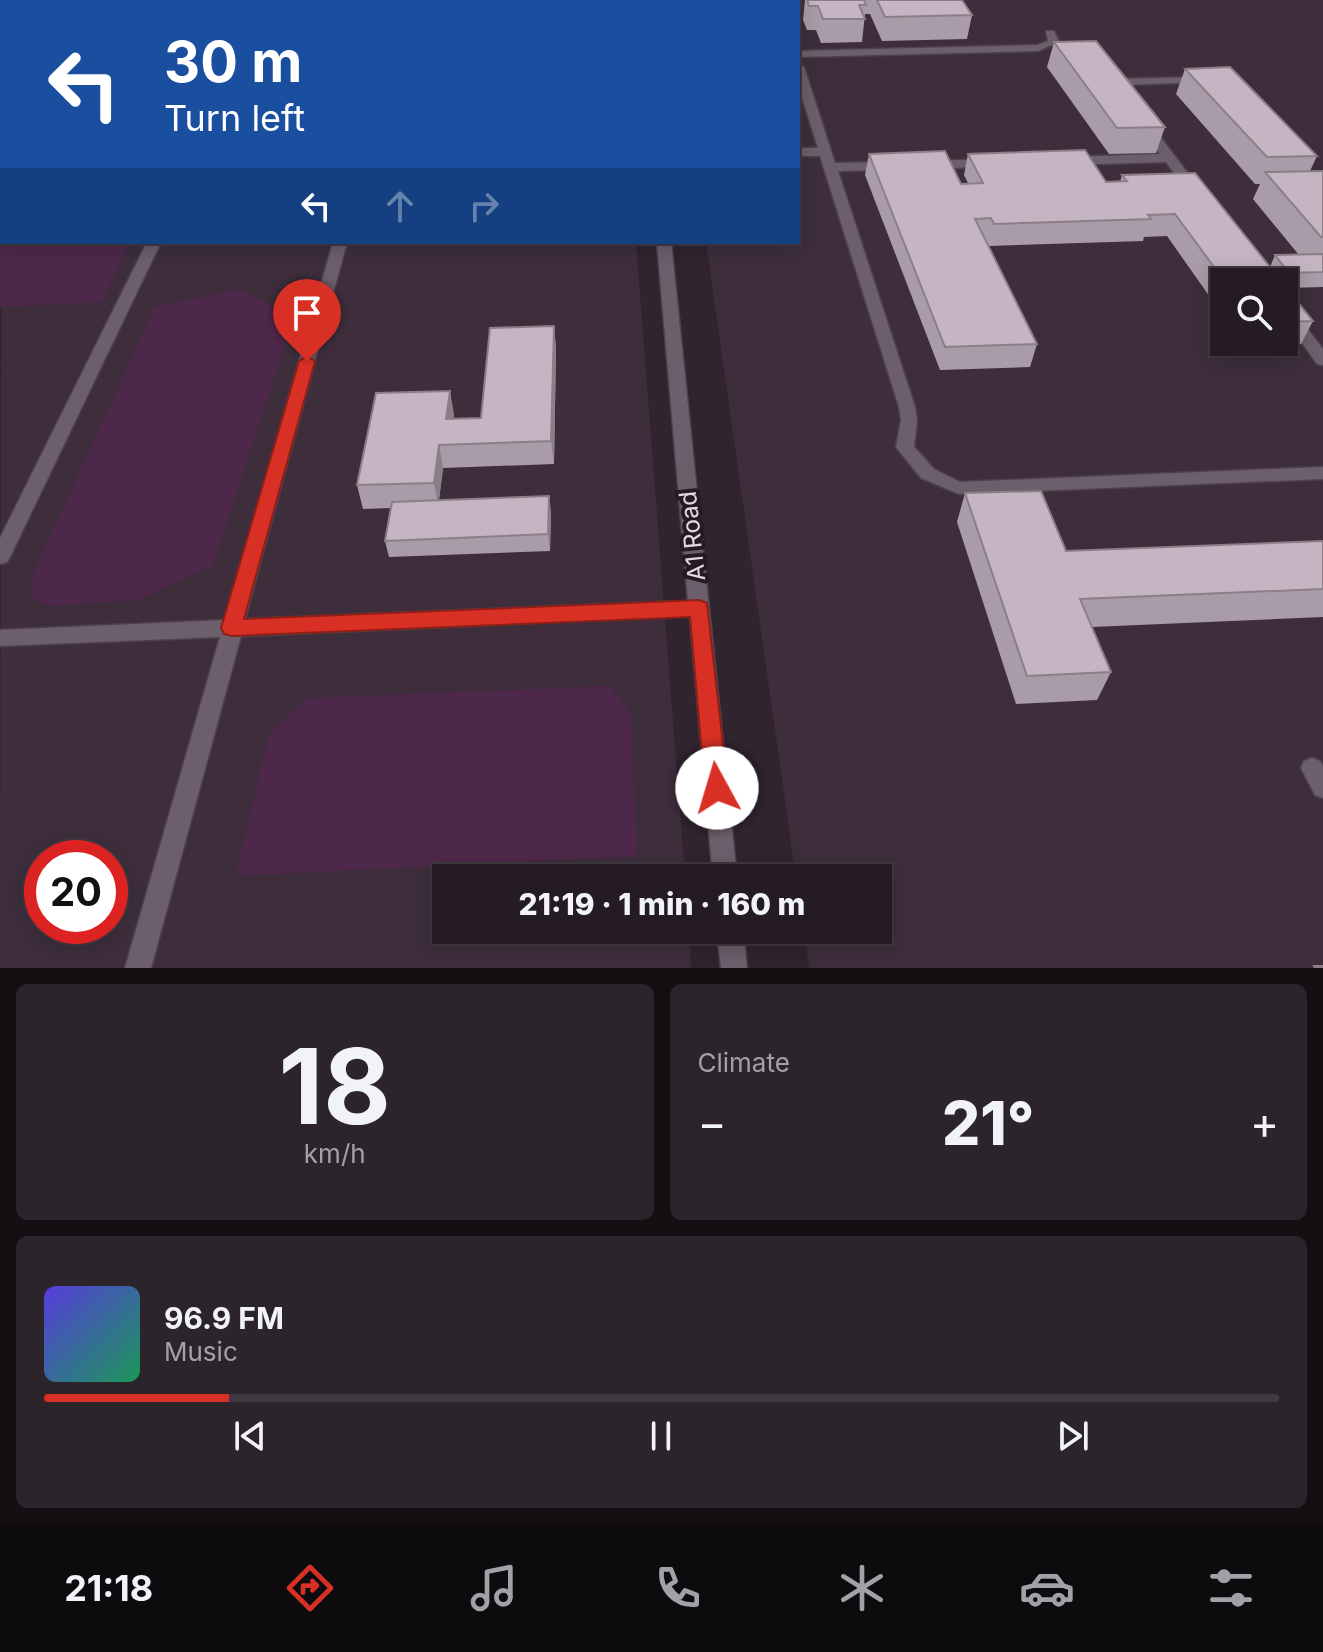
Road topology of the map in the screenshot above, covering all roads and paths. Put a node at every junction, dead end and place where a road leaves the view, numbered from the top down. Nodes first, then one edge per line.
1 (1050, 33) dead end
2 (800, 54) edge
3 (800, 73) edge
4 (1208, 79) edge
5 (1122, 94) edge
6 (1132, 107) edge
7 (800, 153) edge
8 (1170, 158) junction
9 (828, 160) junction
10 (1062, 161) edge
11 (1000, 163) edge
12 (1206, 206) edge
13 (153, 244) edge
14 (339, 244) edge
15 (664, 244) edge
16 (1298, 327) edge
17 (1323, 360) edge
18 (1323, 473) edge
19 (0, 557) edge
20 (699, 608) junction
21 (232, 628) junction
22 (0, 638) edge
23 (724, 864) edge
24 (731, 944) edge
25 (138, 968) edge
26 (734, 968) edge

1 - 2 lane
3 - 9 lane
4 - 5 lane
6 - 8 lane
7 - 9 lane
8 - 10 lane
8 - 12 lane
9 - 11 lane
9 - 18 lane
13 - 19 lane
14 - 21 lane
15 - 20 lane, A1 Road
16 - 17 lane
20 - 21 lane
20 - 23 lane, A1 Road
21 - 22 lane
21 - 25 lane
24 - 26 lane

